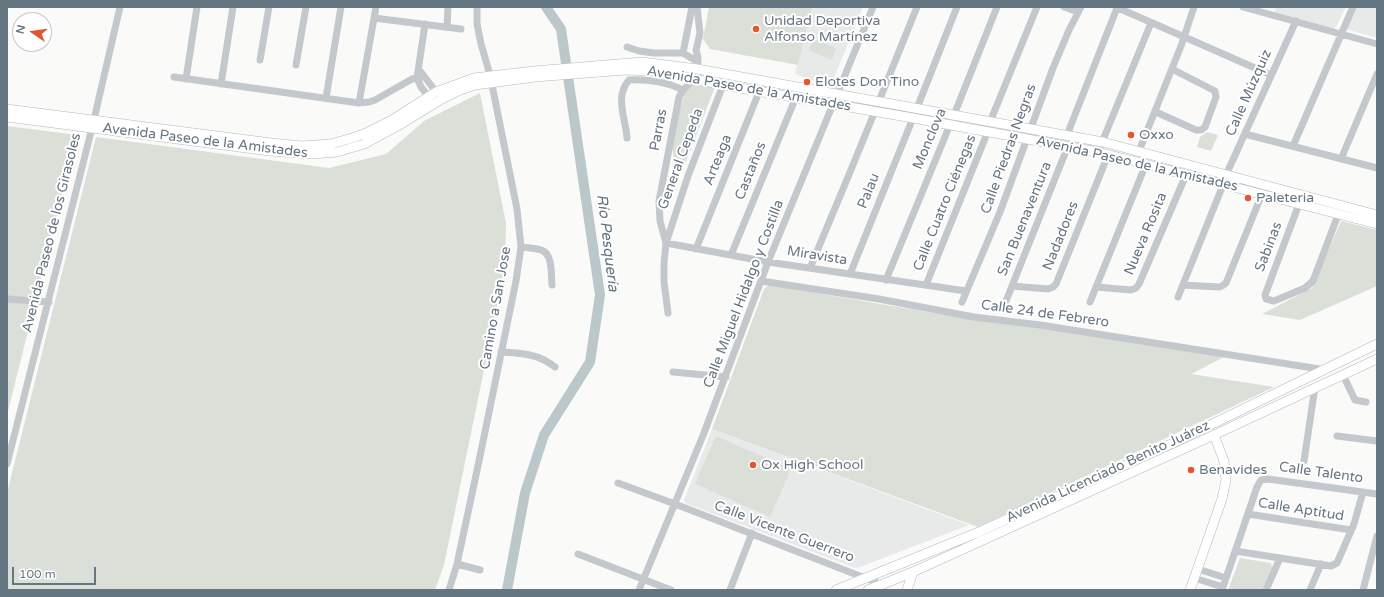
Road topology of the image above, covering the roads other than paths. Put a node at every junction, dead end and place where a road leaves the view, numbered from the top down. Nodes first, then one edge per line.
1 (120, 7) edge
2 (198, 7) edge
3 (233, 7) edge
4 (269, 7) edge
5 (306, 7) edge
6 (341, 7) edge
7 (376, 7) edge
8 (448, 7) edge
9 (477, 7) edge
10 (692, 7) edge
11 (697, 7) edge
12 (873, 7) edge
13 (917, 7) edge
14 (957, 7) edge
15 (997, 7) edge
16 (1037, 7) edge
17 (1064, 7) edge
18 (1116, 7) edge
19 (1194, 7) edge
20 (1244, 7) edge
21 (1353, 7) edge
22 (1079, 9) edge
23 (1257, 9) edge
24 (374, 18) junction
25 (1296, 21) junction
26 (1151, 23) junction
27 (425, 24) junction
28 (448, 27) junction
29 (461, 29) dead end
30 (1340, 34) junction
31 (1183, 37) junction
32 (1377, 44) edge
33 (627, 47) dead end
34 (683, 53) junction
35 (260, 60) dead end
36 (296, 65) dead end
37 (698, 66) junction
38 (1172, 69) junction
39 (675, 70) junction
40 (1377, 74) edge
41 (1271, 75) junction
42 (174, 77) dead end
43 (421, 77) junction
44 (694, 78) junction
45 (186, 79) junction
46 (490, 79) junction
47 (763, 81) junction
48 (220, 84) junction
49 (723, 85) junction
50 (683, 90) junction
51 (760, 91) junction
52 (432, 94) junction
53 (838, 94) junction
54 (796, 97) junction
55 (326, 98) junction
56 (879, 101) junction
57 (359, 102) junction
58 (834, 104) junction
59 (917, 108) junction
60 (7, 109) edge
61 (875, 111) junction
62 (1156, 112) junction
63 (954, 115) junction
64 (7, 117) edge
65 (913, 118) junction
66 (990, 122) junction
67 (92, 124) junction
68 (950, 124) junction
69 (1031, 128) junction
70 (988, 131) junction
71 (1245, 134) junction
72 (1067, 135) junction
73 (627, 138) dead end
74 (1028, 139) junction
75 (1103, 142) junction
76 (1068, 146) junction
77 (1293, 146) junction
78 (1140, 151) junction
79 (1098, 152) junction
80 (1108, 155) junction
81 (1341, 158) junction
82 (1173, 160) junction
83 (1146, 164) junction
84 (1377, 168) edge
85 (1169, 170) junction
86 (1186, 175) junction
87 (1226, 175) junction
88 (1241, 184) junction
89 (1223, 185) junction
90 (1262, 194) junction
91 (1312, 202) junction
92 (1300, 204) junction
93 (1338, 215) junction
94 (1377, 215) edge
95 (1377, 224) edge
96 (666, 243) junction
97 (521, 247) junction
98 (696, 249) junction
99 (731, 256) junction
100 (768, 262) junction
101 (810, 268) junction
102 (850, 274) junction
103 (886, 280) junction
104 (761, 281) junction
105 (552, 285) dead end
106 (926, 285) junction
107 (1183, 285) junction
108 (1012, 286) junction
109 (1096, 287) junction
110 (966, 290) junction
111 (1178, 297) dead end
112 (7, 299) edge
113 (1006, 301) dead end
114 (48, 302) junction
115 (962, 302) dead end
116 (1090, 302) dead end
117 (668, 313) dead end
118 (1377, 344) edge
119 (501, 352) junction
120 (1377, 359) edge
121 (555, 366) dead end
122 (1326, 370) junction
123 (673, 372) dead end
124 (1343, 375) junction
125 (726, 377) junction
126 (1315, 387) junction
127 (1366, 402) dead end
128 (1214, 435) junction
129 (1337, 436) dead end
130 (1377, 442) edge
131 (1171, 444) junction
132 (1176, 452) junction
133 (1304, 461) dead end
134 (7, 464) edge
135 (618, 484) dead end
136 (1363, 492) junction
137 (1377, 494) edge
138 (675, 504) junction
139 (1248, 514) junction
140 (1351, 530) junction
141 (752, 533) junction
142 (1377, 536) edge
143 (1235, 552) junction
144 (578, 554) dead end
145 (1280, 558) junction
146 (457, 564) junction
147 (1321, 564) junction
148 (1198, 569) junction
149 (480, 570) dead end
150 (913, 572) junction
151 (866, 578) junction
152 (1194, 578) junction
153 (1226, 578) junction
154 (643, 579) junction
155 (883, 584) junction
156 (1222, 588) edge
157 (449, 590) edge
158 (639, 590) edge
159 (671, 590) edge
160 (730, 590) edge
161 (836, 590) edge
162 (868, 590) edge
163 (907, 590) edge
164 (1190, 590) edge
165 (1266, 590) edge
166 (1310, 590) edge
167 (1363, 590) edge

1 - 67 street, Avenida Paseo de los Girasoles
2 - 45 street
3 - 48 street
4 - 35 street
5 - 36 street
6 - 55 street
7 - 24 street
8 - 28 street
9 - 46 street, Camino a San Jose
10 - 34 street
11 - 37 street, Parras
12 - 53 street, Calle Miguel Hidalgo y Costilla
13 - 56 street
14 - 59 street
15 - 63 street, Monclova
16 - 66 street, Calle Cuatro Ciénegas
17 - 22 street
18 - 26 street
18 - 72 street
19 - 31 street
20 - 23 street
21 - 30 street
22 - 69 street, Calle Piedras Negras
23 - 25 street
24 - 27 street
24 - 57 street
25 - 30 street
25 - 41 street, Calle Múzquiz
26 - 31 street
26 - 75 street
27 - 28 street
27 - 43 street
28 - 29 street
30 - 32 street
30 - 77 street
31 - 38 street
31 - 41 street
33 - 34 street
34 - 37 street
37 - 39 street, Avenida Paseo de la Amistades
37 - 44 street, Parras
37 - 47 street, Avenida Paseo de la Amistades
38 - 62 street
38 - 62 street
39 - 44 street, Avenida Paseo de la Amistades
39 - 46 street, Avenida Paseo de la Amistades
40 - 81 street
41 - 71 street, Calle Múzquiz
42 - 45 street
43 - 52 street
43 - 57 street
44 - 49 street, Avenida Paseo de la Amistades
44 - 50 street, Parras
45 - 48 street
46 - 52 street, Avenida Paseo de la Amistades
46 - 67 street, Avenida Paseo de la Amistades
46 - 97 street, Camino a San Jose
47 - 51 street, Arteaga
47 - 53 street, Avenida Paseo de la Amistades
48 - 55 street
49 - 51 street, Avenida Paseo de la Amistades
49 - 96 street, General Cepeda
50 - 73 street
50 - 96 street, Parras
51 - 54 street, Avenida Paseo de la Amistades
51 - 98 street, Arteaga
52 - 67 street, Avenida Paseo de la Amistades
53 - 56 street, Avenida Paseo de la Amistades
53 - 58 street, Calle Miguel Hidalgo y Costilla
54 - 58 street, Avenida Paseo de la Amistades
54 - 99 street, Castaños
55 - 57 street
56 - 59 street, Avenida Paseo de la Amistades
58 - 61 street, Avenida Paseo de la Amistades
58 - 100 street, Calle Miguel Hidalgo y Costilla
59 - 63 street, Avenida Paseo de la Amistades
60 - 67 street, Avenida Paseo de la Amistades
61 - 65 street, Avenida Paseo de la Amistades
61 - 101 street
62 - 78 street
63 - 66 street, Avenida Paseo de la Amistades
63 - 68 street, Monclova
64 - 67 street, Avenida Paseo de la Amistades
65 - 68 street, Avenida Paseo de la Amistades
65 - 102 street, Palau
66 - 69 street, Avenida Paseo de la Amistades
67 - 114 street, Avenida Paseo de los Girasoles
68 - 70 street, Avenida Paseo de la Amistades
68 - 103 street, Monclova
69 - 72 street, Avenida Paseo de la Amistades
69 - 74 street, Calle Piedras Negras
70 - 74 street, Avenida Paseo de la Amistades
70 - 106 street, Calle Cuatro Ciénegas
71 - 77 street
71 - 87 street, Calle Múzquiz
72 - 75 street, Avenida Paseo de la Amistades
74 - 76 street, Avenida Paseo de la Amistades
74 - 110 street, Calle Piedras Negras
75 - 78 street, Avenida Paseo de la Amistades
75 - 79 street
76 - 79 street, Avenida Paseo de la Amistades
76 - 108 street, San Buenaventura
77 - 81 street
78 - 82 street, Avenida Paseo de la Amistades
79 - 80 street, Avenida Paseo de la Amistades
80 - 83 street, Avenida Paseo de la Amistades
80 - 108 street, Nadadores
81 - 84 street
82 - 85 street
82 - 87 street, Avenida Paseo de la Amistades
83 - 85 street, Avenida Paseo de la Amistades
83 - 109 street
85 - 86 street, Avenida Paseo de la Amistades
86 - 89 street, Avenida Paseo de la Amistades
86 - 109 street, Nueva Rosita
87 - 88 street, Avenida Paseo de la Amistades
88 - 89 street, Avenida Paseo de la Amistades
88 - 90 street, Avenida Paseo de la Amistades
88 - 91 street, Avenida Paseo de la Amistades
89 - 107 street
90 - 92 street, Avenida Paseo de la Amistades
90 - 107 street
91 - 92 street, Avenida Paseo de la Amistades
91 - 93 street, Avenida Paseo de la Amistades
91 - 94 street, Avenida Paseo de la Amistades
92 - 93 street, Sabinas
93 - 95 street, Avenida Paseo de la Amistades
96 - 98 street, Miravista
96 - 117 street, Parras
97 - 105 street
97 - 119 street, Camino a San Jose
98 - 99 street, Miravista
99 - 100 street, Miravista
100 - 101 street, Miravista
100 - 104 street, Calle Miguel Hidalgo y Costilla
101 - 102 street, Miravista
102 - 103 street, Miravista
103 - 106 street, Miravista
104 - 122 street, Calle 24 de Febrero
104 - 125 street, Calle Miguel Hidalgo y Costilla
106 - 110 street, Miravista
107 - 111 street
108 - 113 street, San Buenaventura
109 - 116 street
110 - 115 street, Calle Piedras Negras
112 - 114 street
114 - 134 street, Avenida Paseo de los Girasoles
118 - 122 street, Avenida Licenciado Benito Juárez
119 - 121 street
119 - 146 street, Camino a San Jose
120 - 124 street, Avenida Licenciado Benito Juárez
122 - 131 street, Avenida Licenciado Benito Juárez
123 - 125 street
124 - 126 street, Avenida Licenciado Benito Juárez
124 - 127 street
125 - 138 street, Calle Miguel Hidalgo y Costilla
126 - 128 street, Avenida Licenciado Benito Juárez
126 - 133 street
128 - 132 street, Avenida Licenciado Benito Juárez
128 - 148 street
129 - 130 street
131 - 132 street
131 - 151 street, Avenida Licenciado Benito Juárez
132 - 150 street, Avenida Licenciado Benito Juárez
135 - 138 street, Calle Vicente Guerrero
136 - 137 street, Calle Talento
136 - 139 street, Calle Talento
136 - 140 street
138 - 141 street, Calle Vicente Guerrero
138 - 154 street, Calle Miguel Hidalgo y Costilla
139 - 140 street, Calle Aptitud
139 - 143 street
140 - 147 street
141 - 151 street, Calle Vicente Guerrero
141 - 160 street
142 - 167 street
143 - 145 street
143 - 153 street
144 - 154 street
145 - 147 street
145 - 165 street
146 - 149 street
146 - 157 street, Camino a San Jose
147 - 166 street
148 - 152 street
148 - 153 street
150 - 155 street, Avenida Licenciado Benito Juárez
150 - 163 street
151 - 155 street, Calle Vicente Guerrero
151 - 161 street, Avenida Licenciado Benito Juárez
152 - 156 street
152 - 164 street
153 - 156 street
154 - 158 street, Calle Miguel Hidalgo y Costilla
154 - 159 street
155 - 162 street, Avenida Licenciado Benito Juárez

